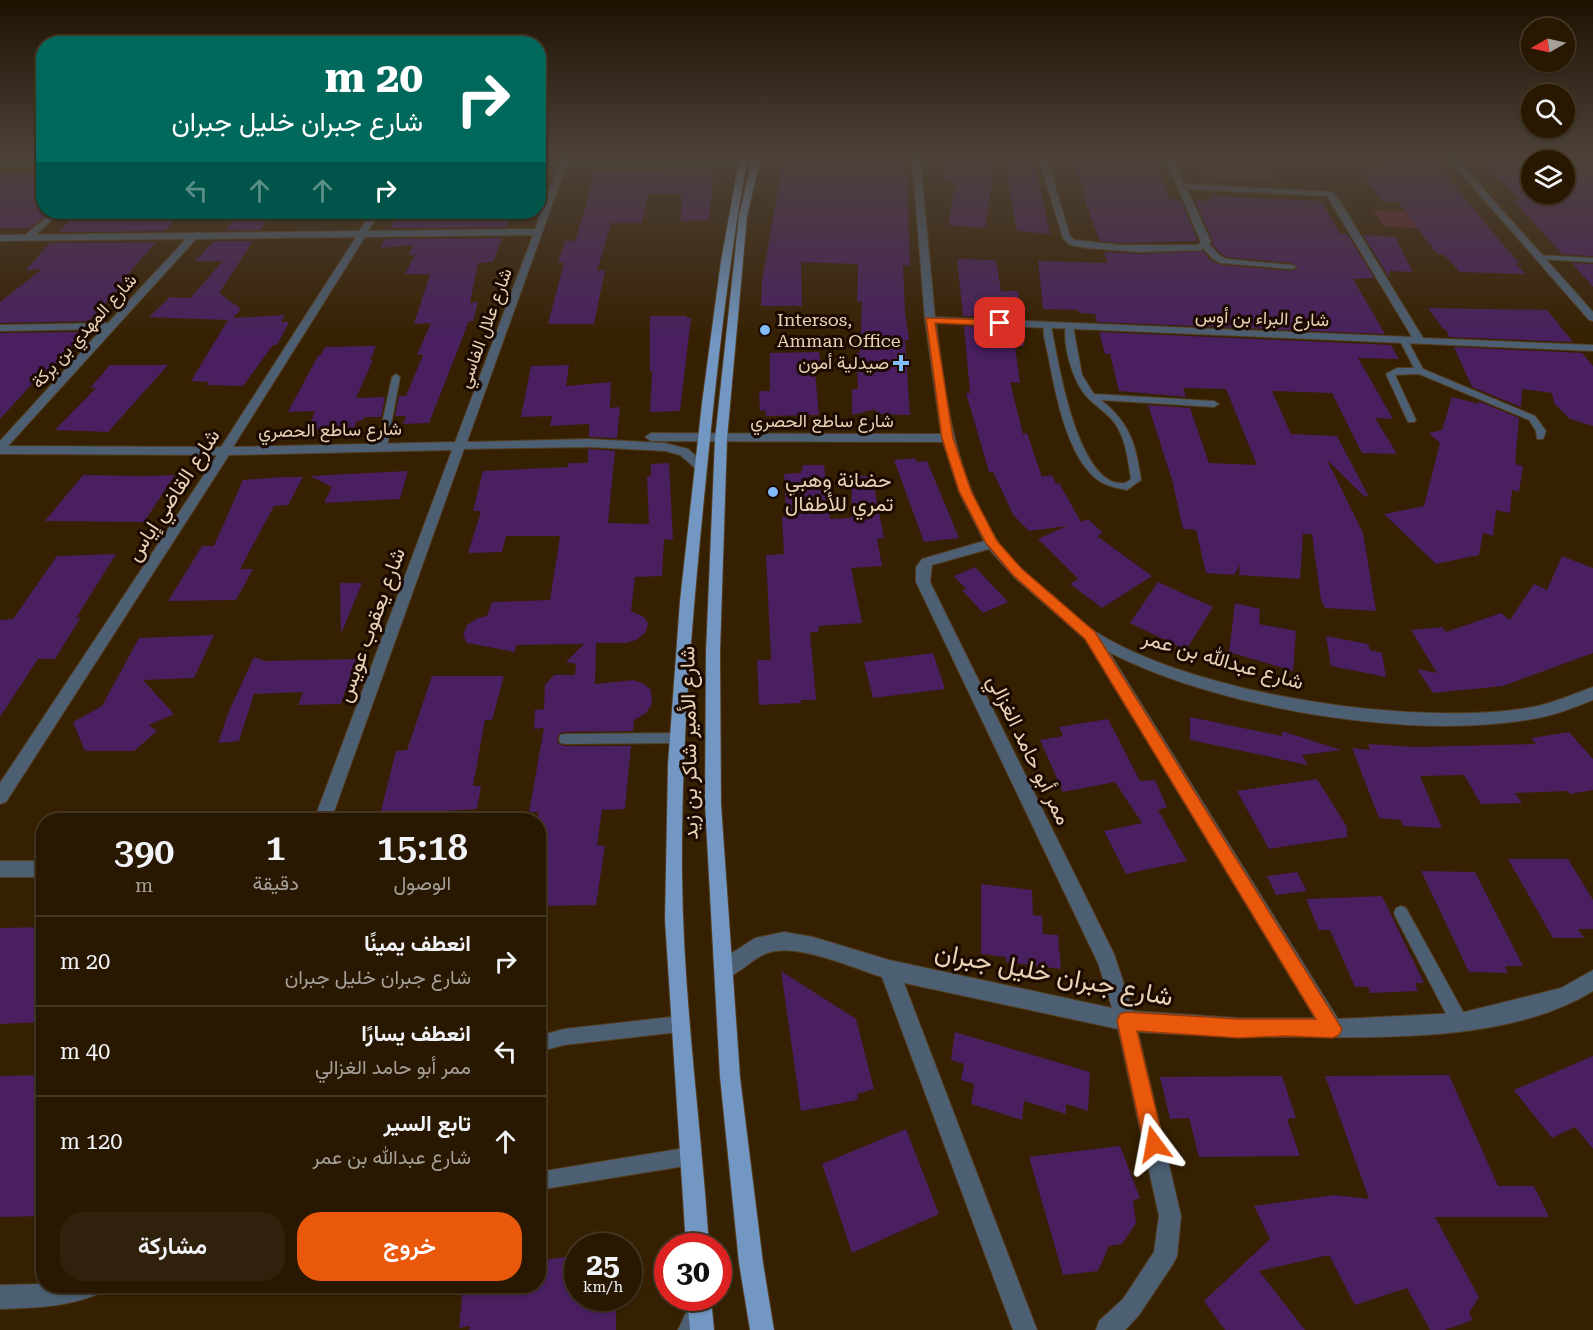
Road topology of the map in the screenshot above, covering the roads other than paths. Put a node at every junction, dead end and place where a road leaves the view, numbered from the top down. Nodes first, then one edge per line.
1 (731, 218) edge
2 (743, 218) edge
3 (921, 218) edge
4 (1061, 218) edge
5 (1196, 218) edge
6 (1346, 218) edge
7 (1505, 218) edge
8 (49, 219) edge
9 (58, 219) edge
10 (372, 219) edge
11 (543, 219) edge
12 (538, 232) junction
13 (363, 233) junction
14 (193, 236) junction
15 (28, 237) junction
16 (39, 237) junction
17 (2, 239) edge
18 (1204, 244) junction
19 (1540, 257) junction
20 (1593, 260) edge
21 (1292, 267) dead end
22 (1593, 318) edge
23 (930, 320) junction
24 (1047, 325) junction
25 (110, 326) junction
26 (1069, 326) junction
27 (0, 328) edge
28 (1404, 340) junction
29 (1420, 341) junction
30 (1593, 348) edge
31 (1420, 371) junction
32 (396, 377) dead end
33 (1092, 398) junction
34 (1214, 404) dead end
35 (1411, 420) dead end
36 (1540, 437) dead end
37 (948, 438) junction
38 (704, 439) junction
39 (721, 439) junction
40 (589, 442) junction
41 (459, 444) junction
42 (382, 447) junction
43 (0, 449) edge
44 (225, 451) junction
45 (699, 465) junction
46 (992, 543) junction
47 (1090, 635) junction
48 (1593, 693) edge
49 (678, 738) junction
50 (565, 739) dead end
51 (0, 797) edge
52 (324, 813) edge
53 (0, 869) edge
54 (36, 869) edge
55 (1401, 913) dead end
56 (725, 969) junction
57 (889, 970) junction
58 (1593, 980) edge
59 (1126, 1021) junction
60 (1460, 1023) junction
61 (680, 1024) junction
62 (1333, 1029) junction
63 (546, 1041) edge
64 (691, 1156) junction
65 (546, 1179) edge
66 (696, 1233) edge
67 (56, 1293) edge
68 (0, 1297) edge
69 (696, 1311) edge
70 (701, 1311) edge
71 (688, 1330) edge
72 (702, 1330) edge
73 (762, 1330) edge
74 (1025, 1330) edge
75 (1108, 1330) edge

1 - 38 main road, شارع الأمير شاكر بن زيد
2 - 39 main road, شارع الأمير شاكر بن زيد
3 - 23 street, شارع عبدالله بن عمر
4 - 18 street
5 - 18 street
6 - 29 street
7 - 19 street
8 - 15 lane
9 - 16 lane
10 - 13 street, شارع القاضي إياس
11 - 12 street, شارع علال الفاسي
12 - 13 street
12 - 41 street, شارع علال الفاسي
13 - 14 street
13 - 44 street, شارع القاضي إياس
14 - 16 street
14 - 25 street, شارع المهدي بن بركة
15 - 16 street
15 - 17 street
18 - 21 lane
19 - 20 lane
19 - 22 street
23 - 24 street, شارع البراء بن أوس
23 - 37 street, شارع عبدالله بن عمر
24 - 26 street, شارع البراء بن أوس
24 - 33 lane
25 - 27 street
25 - 43 street, شارع المهدي بن بركة
26 - 28 street, شارع البراء بن أوس
26 - 33 lane
28 - 29 street, شارع البراء بن أوس
28 - 31 lane
29 - 30 street, شارع البراء بن أوس
31 - 35 lane
31 - 36 lane
32 - 42 lane
33 - 34 lane
37 - 39 street, شارع ساطع الحصري
37 - 46 street, شارع عبدالله بن عمر
38 - 39 street, شارع ساطع الحصري
38 - 40 street, شارع ساطع الحصري
38 - 45 main road, شارع الأمير شاكر بن زيد
39 - 56 main road, شارع الأمير شاكر بن زيد
40 - 41 street, شارع ساطع الحصري
40 - 45 street, شارع ساطع الحصري
41 - 42 street, شارع ساطع الحصري
41 - 52 street, شارع يعقوب عويس
42 - 44 street, شارع ساطع الحصري
43 - 44 street, شارع ساطع الحصري
44 - 51 street, شارع القاضي إياس
45 - 49 main road, شارع الأمير شاكر بن زيد
46 - 47 street, شارع عبدالله بن عمر
46 - 59 street, ممر أبو حامد الغزالي
47 - 48 street, شارع عبدالله بن عمر
47 - 62 street
49 - 50 lane
49 - 61 main road, شارع الأمير شاكر بن زيد
53 - 54 street
55 - 60 lane
56 - 57 street, شارع جبران خليل جبران
56 - 73 main road, شارع الأمير شاكر بن زيد
57 - 59 street, شارع جبران خليل جبران
57 - 74 street
58 - 60 street, شارع جبران خليل جبران
59 - 62 street, شارع جبران خليل جبران
59 - 75 street
60 - 62 street, شارع جبران خليل جبران
61 - 63 lane
61 - 64 main road, شارع الأمير شاكر بن زيد
64 - 65 lane
64 - 66 main road, شارع الأمير شاكر بن زيد
67 - 68 street
69 - 71 lane
70 - 72 main road

